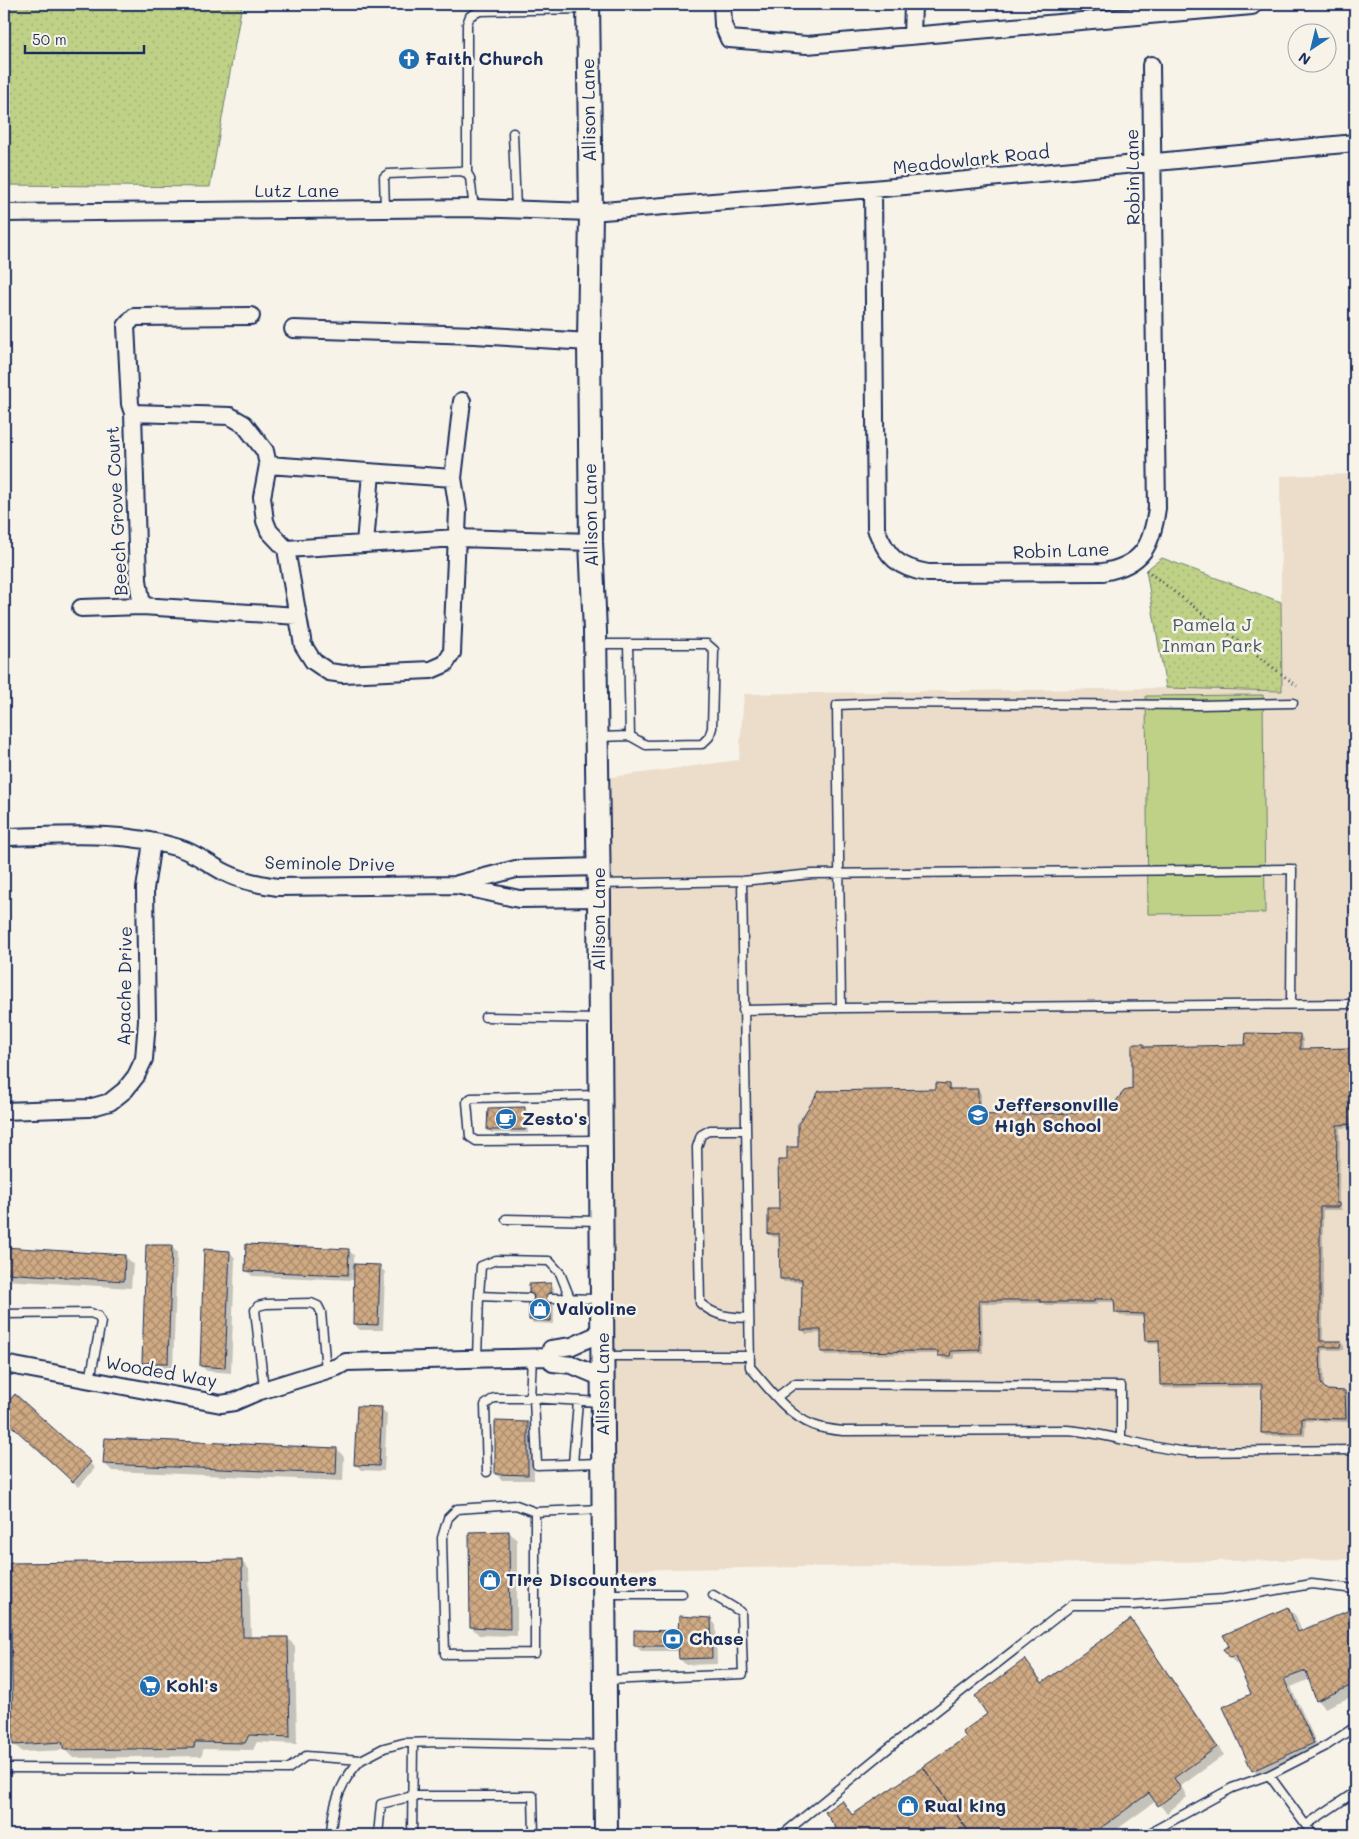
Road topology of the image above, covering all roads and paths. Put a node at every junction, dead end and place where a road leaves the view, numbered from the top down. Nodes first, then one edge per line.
1 (722, 4) edge
2 (913, 4) edge
3 (1252, 4) edge
4 (588, 6) edge
5 (1093, 12) edge
6 (912, 36) junction
7 (1151, 65) dead end
8 (513, 133) dead end
9 (1355, 142) edge
10 (1153, 162) junction
11 (467, 173) junction
12 (872, 190) junction
13 (474, 208) junction
14 (385, 210) junction
15 (516, 210) junction
16 (591, 212) junction
17 (4, 213) edge
18 (251, 316) dead end
19 (293, 329) dead end
20 (589, 342) junction
21 (462, 400) dead end
22 (133, 413) junction
23 (268, 465) junction
24 (371, 473) junction
25 (453, 478) junction
26 (457, 538) junction
27 (590, 542) junction
28 (365, 544) junction
29 (286, 549) junction
30 (1146, 570) dead end
31 (142, 606) junction
32 (81, 608) dead end
33 (298, 616) junction
34 (595, 644) junction
35 (628, 644) junction
36 (1297, 686) dead end
37 (1294, 703) dead end
38 (630, 736) junction
39 (596, 737) junction
40 (4, 837) edge
41 (152, 842) junction
42 (839, 874) junction
43 (742, 881) junction
44 (599, 883) junction
45 (456, 885) junction
46 (1290, 1004) junction
47 (1355, 1004) edge
48 (841, 1008) junction
49 (743, 1010) junction
50 (486, 1017) dead end
51 (600, 1019) junction
52 (600, 1094) junction
53 (4, 1111) edge
54 (746, 1130) junction
55 (601, 1140) junction
56 (506, 1219) dead end
57 (602, 1221) junction
58 (479, 1296) junction
59 (529, 1298) dead end
60 (551, 1298) dead end
61 (570, 1298) junction
62 (603, 1299) junction
63 (4, 1314) edge
64 (749, 1318) junction
65 (603, 1332) junction
66 (750, 1356) junction
67 (550, 1357) junction
68 (477, 1358) junction
69 (532, 1358) junction
70 (4, 1364) edge
71 (603, 1367) junction
72 (332, 1369) junction
73 (90, 1380) junction
74 (264, 1389) junction
75 (777, 1397) junction
76 (532, 1398) junction
77 (578, 1401) junction
78 (604, 1402) junction
79 (1121, 1439) junction
80 (1355, 1450) edge
81 (604, 1463) junction
82 (574, 1464) junction
83 (487, 1472) dead end
84 (604, 1509) junction
85 (536, 1512) junction
86 (1355, 1589) edge
87 (605, 1594) junction
88 (682, 1594) dead end
89 (713, 1595) dead end
90 (605, 1680) junction
91 (1355, 1727) edge
92 (413, 1743) junction
93 (606, 1746) junction
94 (361, 1760) junction
95 (4, 1768) edge
96 (1269, 1775) junction
97 (1355, 1792) edge
98 (413, 1796) junction
99 (1306, 1825) junction
100 (331, 1835) edge
101 (378, 1835) edge
102 (412, 1835) edge
103 (534, 1835) edge
104 (606, 1835) edge
105 (782, 1835) edge
106 (1146, 1835) edge
107 (1313, 1835) edge

1 - 6 street
2 - 6 street
3 - 5 street
4 - 11 lane
4 - 16 main road, Allison Lane
5 - 6 street
7 - 10 street, Robin Lane
8 - 15 lane
9 - 10 street, Meadowlark Road
10 - 12 street, Meadowlark Road
10 - 12 street, Robin Lane
11 - 13 lane
11 - 14 lane
12 - 16 street, Meadowlark Road
13 - 14 street, Lutz Lane
13 - 15 street, Lutz Lane
14 - 17 street, Lutz Lane
15 - 16 street, Lutz Lane
16 - 20 main road, Allison Lane
18 - 22 street, Beech Grove Court
19 - 20 street
20 - 27 main road, Allison Lane
21 - 25 street
22 - 23 street, Beech Grove Court
22 - 31 street, Beech Grove Court
23 - 24 street
23 - 29 street
24 - 25 street
24 - 28 street
25 - 26 street
26 - 27 street
26 - 28 street
26 - 33 street
27 - 34 main road, Allison Lane
28 - 29 street
29 - 33 street
30 - 36 path
31 - 32 street, Beech Grove Court
31 - 33 street, Beech Grove Court
34 - 35 lane
34 - 39 main road, Allison Lane
35 - 38 lane
35 - 38 lane
37 - 42 lane
38 - 39 lane
39 - 44 main road, Allison Lane
40 - 41 street, Seminole Drive
41 - 45 street, Seminole Drive
41 - 53 street, Apache Drive
42 - 43 lane
42 - 46 lane
42 - 48 lane
43 - 44 lane
43 - 49 lane
44 - 45 street, Seminole Drive
44 - 45 street, Seminole Drive
44 - 51 main road, Allison Lane
46 - 47 lane
46 - 48 lane
48 - 49 lane
49 - 54 lane
50 - 51 lane
51 - 52 main road, Allison Lane
52 - 55 main road, Allison Lane
52 - 55 lane
54 - 64 lane
54 - 64 lane
55 - 57 main road, Allison Lane
56 - 57 lane
57 - 62 main road, Allison Lane
58 - 59 lane
58 - 61 lane
58 - 68 lane
60 - 61 lane
61 - 62 lane
62 - 65 main road, Allison Lane
63 - 73 lane
64 - 66 lane
65 - 67 street
65 - 71 main road, Allison Lane
66 - 71 lane
66 - 75 lane
67 - 69 street, Wooded Way
67 - 71 street
68 - 69 street, Wooded Way
68 - 72 street, Wooded Way
69 - 76 lane
70 - 73 street, Wooded Way
71 - 78 main road, Allison Lane
72 - 74 street, Wooded Way
72 - 74 lane
73 - 74 street, Wooded Way
75 - 79 lane
75 - 79 lane
76 - 77 lane
76 - 82 lane
76 - 83 lane
77 - 78 lane
77 - 82 lane
78 - 81 main road, Allison Lane
79 - 80 lane
81 - 82 lane
81 - 84 main road, Allison Lane
84 - 85 lane
84 - 87 main road, Allison Lane
85 - 85 lane
86 - 105 lane
87 - 88 lane
87 - 90 main road, Allison Lane
89 - 90 lane
90 - 93 main road, Allison Lane
91 - 96 lane
92 - 93 lane
92 - 94 lane
92 - 98 lane
93 - 104 main road, Allison Lane
94 - 95 lane
94 - 100 lane
96 - 99 lane
96 - 106 lane
97 - 99 lane
98 - 101 lane
98 - 102 lane
98 - 103 lane
99 - 107 lane

